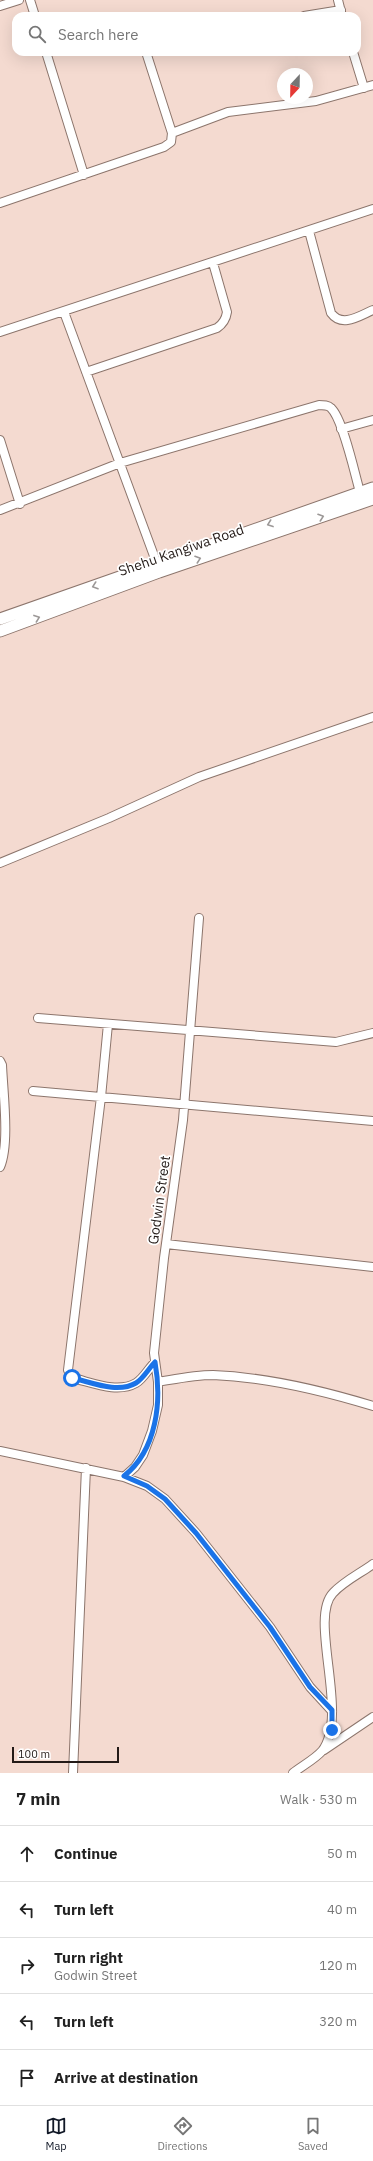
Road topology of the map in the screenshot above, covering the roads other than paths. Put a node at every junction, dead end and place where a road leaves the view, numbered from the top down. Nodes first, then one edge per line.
1 (19, 0) edge
2 (30, 0) edge
3 (338, 0) edge
4 (0, 6) edge
5 (34, 12) edge
6 (342, 12) edge
7 (47, 56) edge
8 (147, 56) edge
9 (354, 56) edge
10 (373, 85) edge
11 (364, 88) junction
12 (172, 133) junction
13 (84, 176) junction
14 (0, 203) edge
15 (373, 209) edge
16 (309, 231) junction
17 (213, 263) junction
18 (373, 310) edge
19 (64, 312) junction
20 (0, 332) edge
21 (86, 372) junction
22 (373, 420) edge
23 (341, 429) junction
24 (0, 440) edge
25 (120, 463) junction
26 (373, 488) edge
27 (360, 492) junction
28 (373, 499) edge
29 (20, 504) junction
30 (0, 510) edge
31 (157, 564) junction
32 (0, 619) edge
33 (0, 631) edge
34 (373, 717) edge
35 (0, 863) edge
36 (199, 918) dead end
37 (38, 1018) dead end
38 (108, 1024) junction
39 (190, 1032) junction
40 (373, 1033) edge
41 (0, 1061) edge
42 (33, 1091) dead end
43 (101, 1097) junction
44 (184, 1104) junction
45 (373, 1121) edge
46 (0, 1167) edge
47 (166, 1244) junction
48 (373, 1267) edge
49 (155, 1362) junction
50 (158, 1382) junction
51 (373, 1406) edge
52 (0, 1451) edge
53 (86, 1468) junction
54 (124, 1476) junction
55 (373, 1564) edge
56 (332, 1710) junction
57 (373, 1718) edge
58 (322, 1752) junction
59 (74, 1773) edge
60 (293, 1773) edge

1 - 4 street
2 - 5 street
3 - 6 street
7 - 13 street
8 - 12 street
9 - 11 street
10 - 11 street
11 - 12 street
12 - 13 street
13 - 14 street
15 - 16 street
16 - 17 street
16 - 18 street
17 - 19 street
17 - 21 street
19 - 20 street
19 - 21 street
21 - 25 street
22 - 23 street
23 - 25 street
23 - 27 street
24 - 29 street
25 - 29 street
25 - 31 street
26 - 27 main road, Shehu Kangiwa Road
27 -> 31 main road, Shehu Kangiwa Road
33 -> 28 main road, Shehu Kangiwa Road
29 - 30 street
31 -> 32 main road, Shehu Kangiwa Road
34 - 35 street
36 - 39 street, Godwin Street
37 - 38 street
38 - 39 street
38 - 43 street
39 - 40 street
39 - 44 street, Godwin Street
41 - 46 street
42 - 43 street
43 - 44 street
43 - 49 street
44 - 45 street
44 - 47 street, Godwin Street
47 - 48 street
47 - 49 street, Godwin Street
49 - 50 street, Godwin Street
50 - 51 street
50 - 54 street, Godwin Street
52 - 53 street
53 - 54 street
53 - 59 street
54 - 56 street
55 - 56 street
56 - 58 street
57 - 58 street
58 - 60 street

